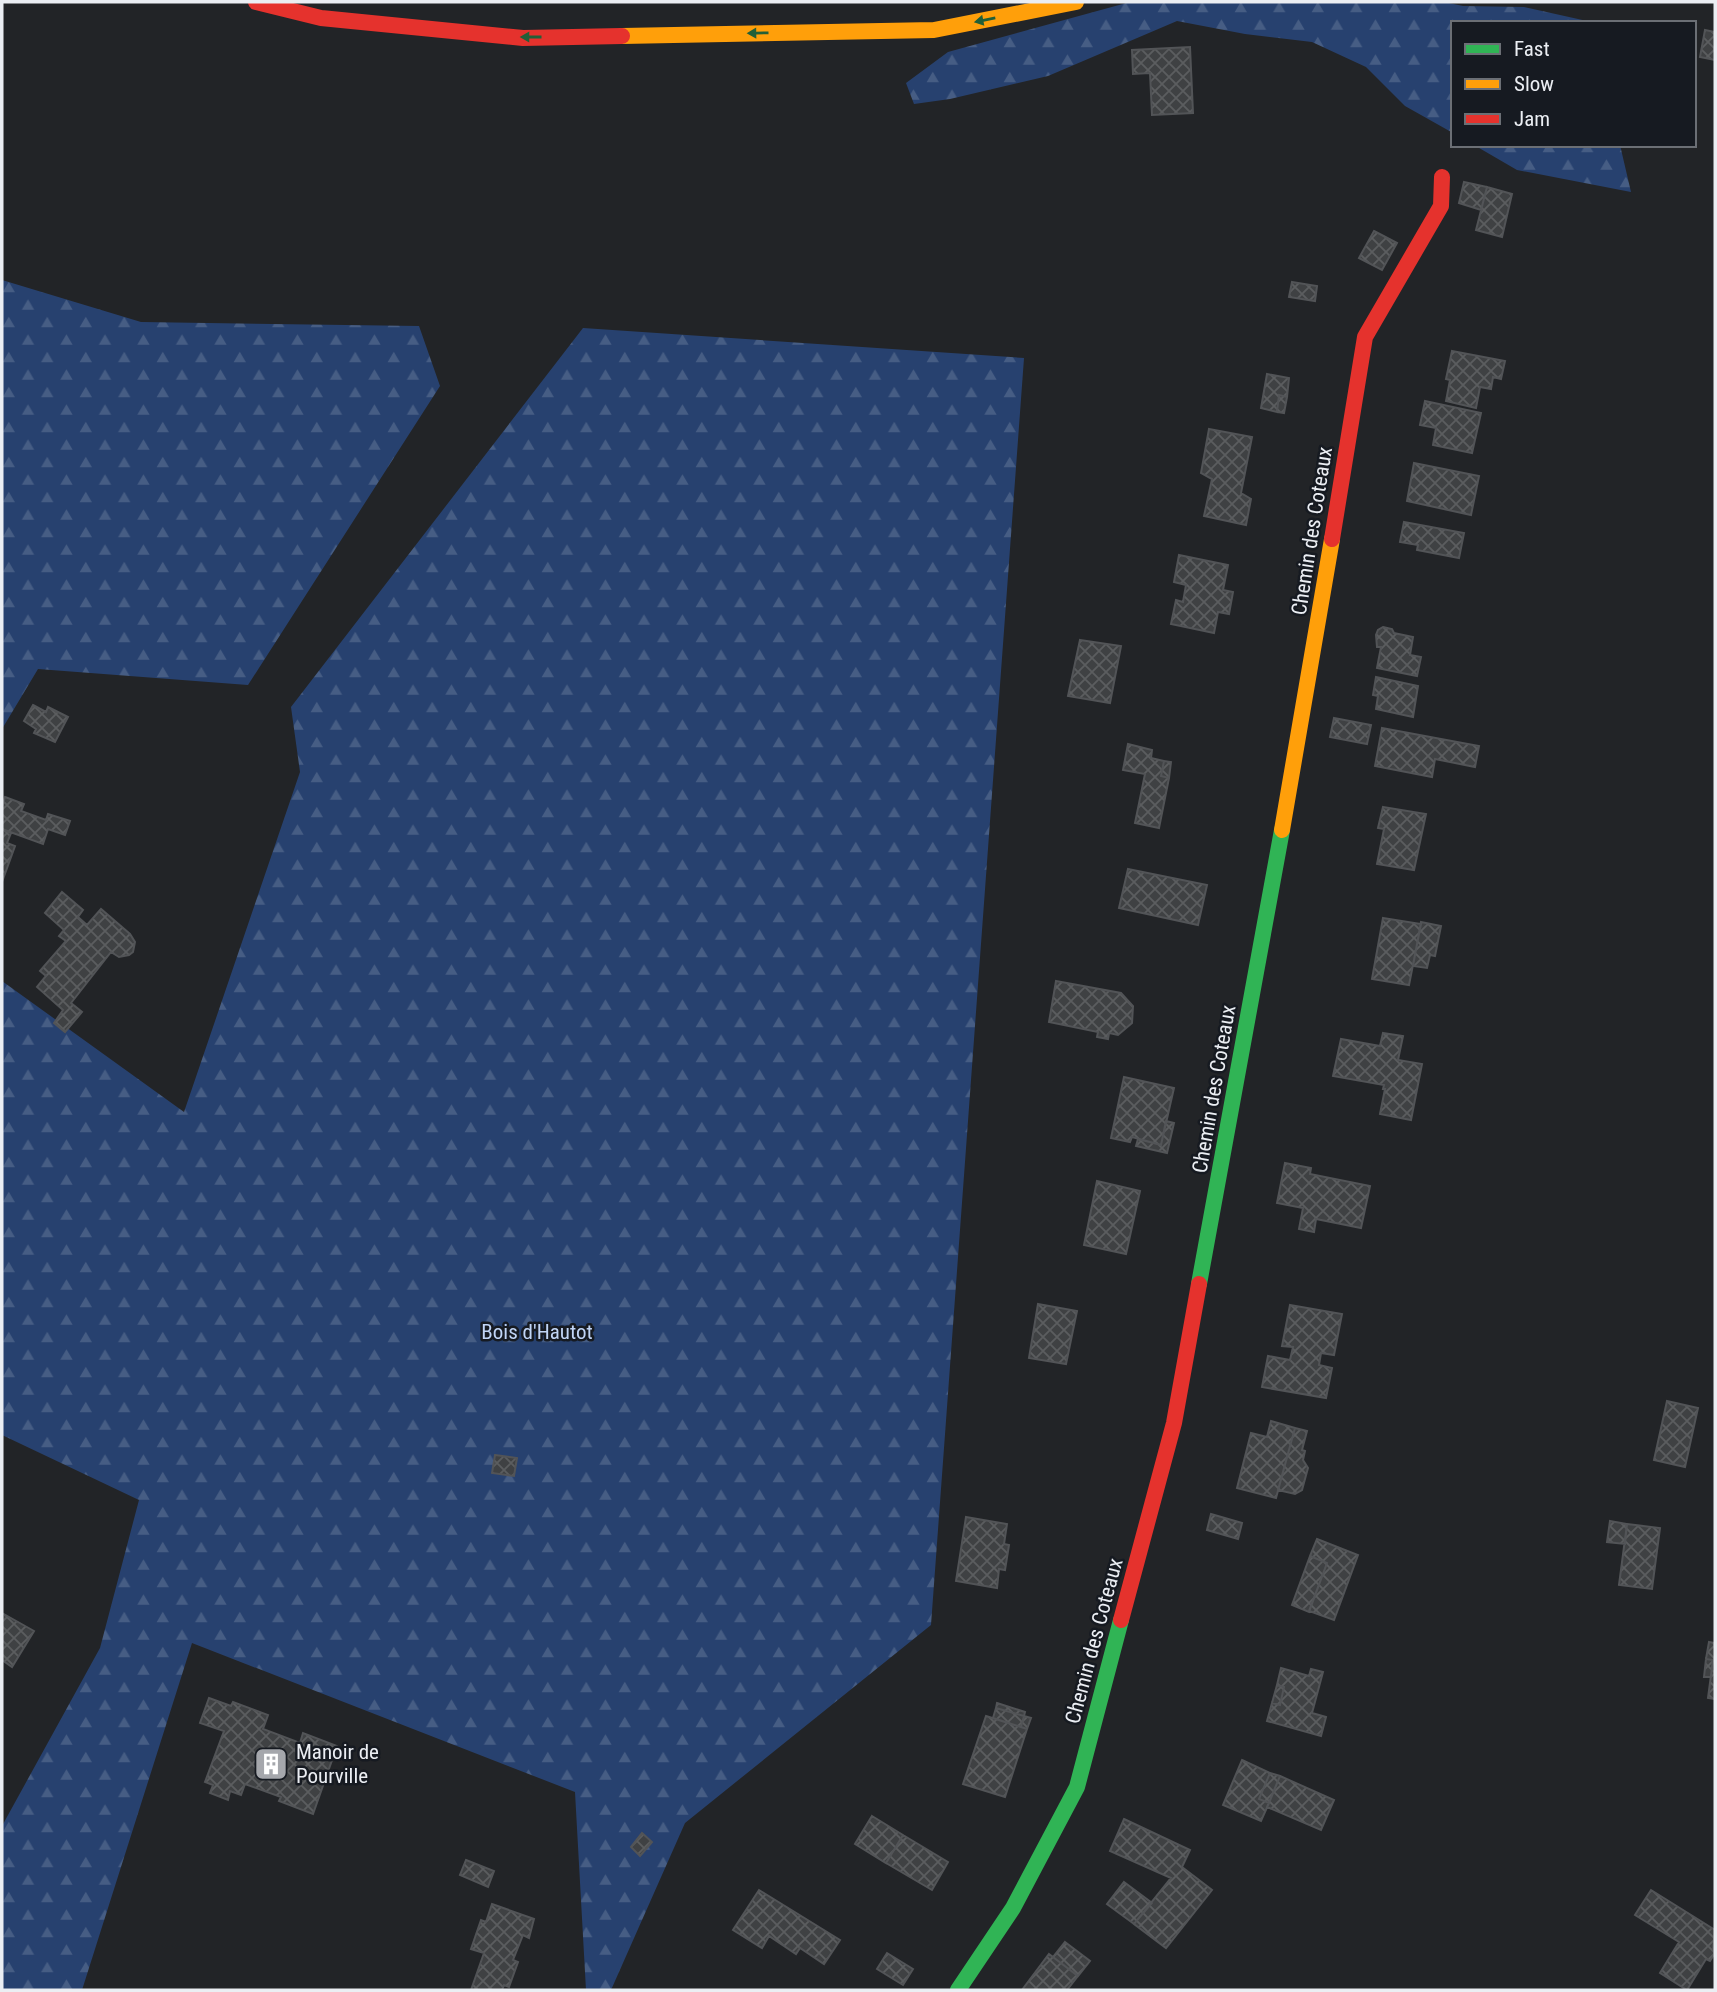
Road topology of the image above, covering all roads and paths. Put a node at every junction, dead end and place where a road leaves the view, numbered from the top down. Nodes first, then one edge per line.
1 (256, 2) edge
2 (1076, 2) edge
3 (1442, 177) dead end
4 (958, 1990) edge

2 -> 1 street
3 - 4 street, Chemin des Coteaux

